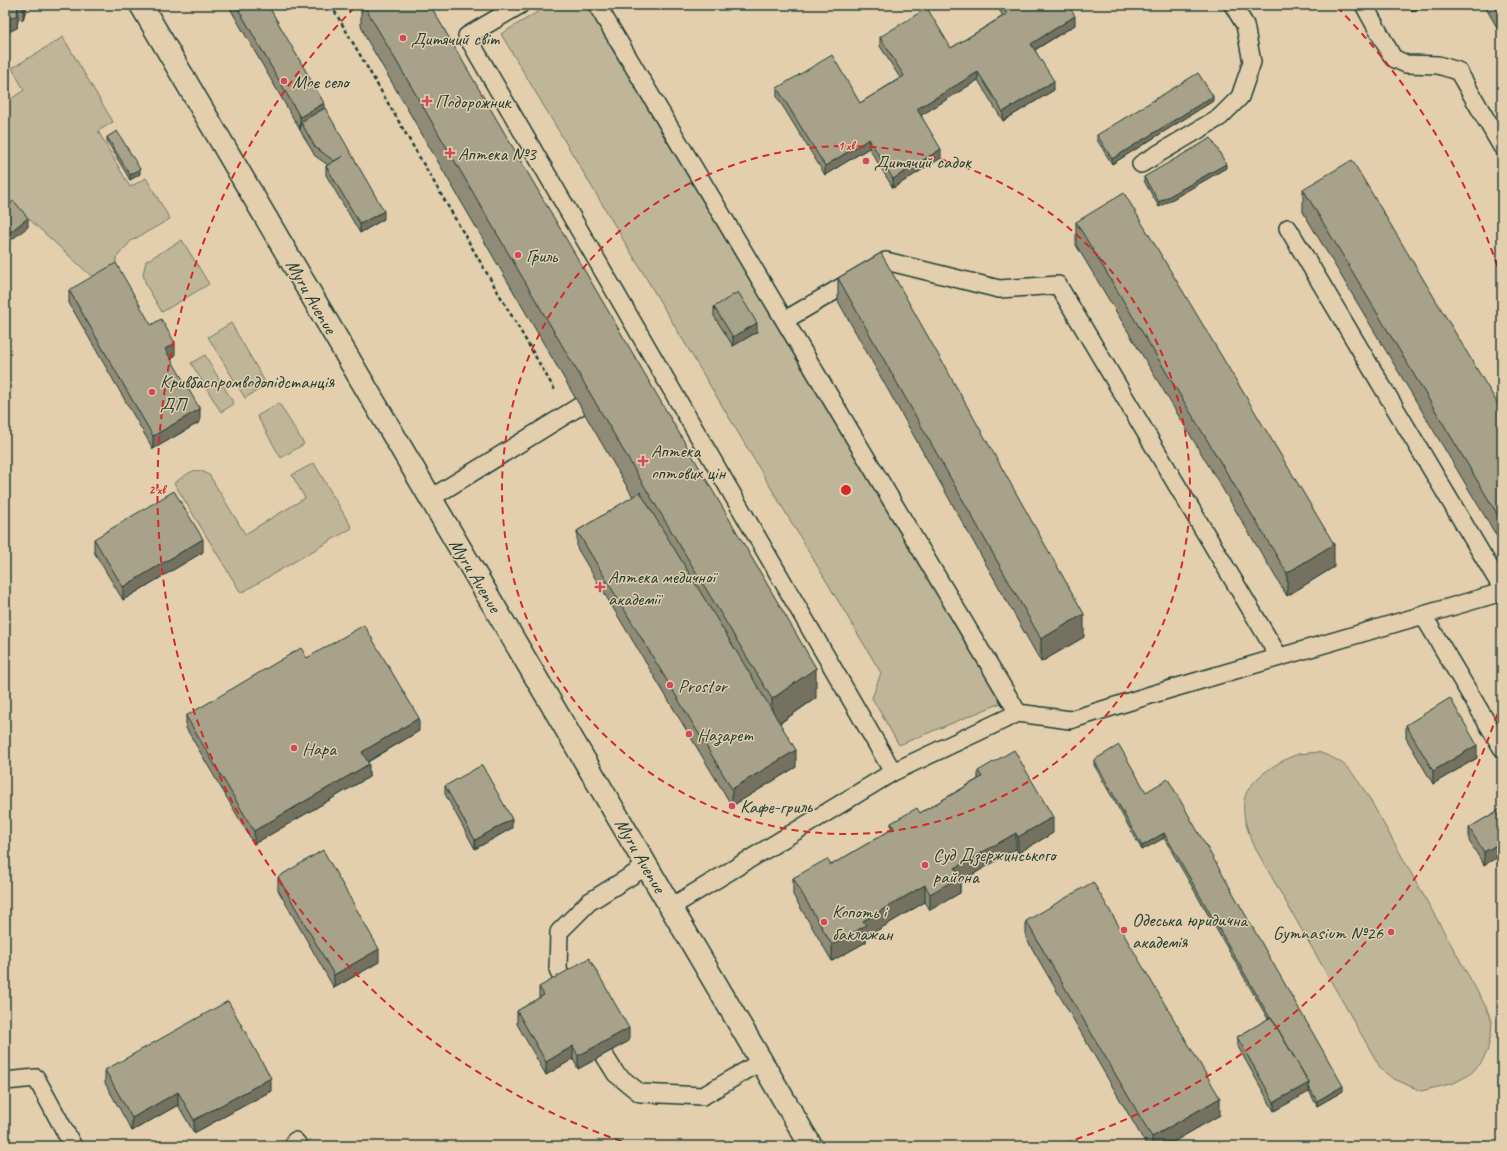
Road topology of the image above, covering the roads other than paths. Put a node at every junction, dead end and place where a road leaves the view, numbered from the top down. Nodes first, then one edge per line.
1 (141, 5) edge
2 (520, 5) edge
3 (597, 5) edge
4 (1233, 5) edge
5 (1364, 5) edge
6 (1502, 147) edge
7 (1141, 164) dead end
8 (1288, 228) dead end
9 (785, 320) junction
10 (574, 410) edge
11 (430, 498) junction
12 (1502, 588) edge
13 (1502, 592) edge
14 (1423, 615) junction
15 (1279, 657) junction
16 (1018, 713) junction
17 (1502, 748) edge
18 (893, 772) junction
19 (647, 866) junction
20 (671, 907) junction
21 (564, 985) edge
22 (604, 1055) edge
23 (762, 1061) junction
24 (5, 1081) edge
25 (73, 1146) edge
26 (811, 1146) edge

1 - 11 main road, Myru Avenue
2 - 18 lane
3 - 9 lane
4 - 7 lane
5 - 6 lane
8 - 12 lane
9 - 15 lane
9 - 16 lane
10 - 11 lane
11 - 19 main road, Myru Avenue
13 - 14 lane
14 - 15 lane
14 - 17 lane
15 - 16 lane
16 - 18 lane
18 - 20 lane
19 - 20 main road, Myru Avenue
19 - 21 lane
20 - 23 main road, Myru Avenue
22 - 23 lane
23 - 26 main road, Myru Avenue
24 - 25 lane

